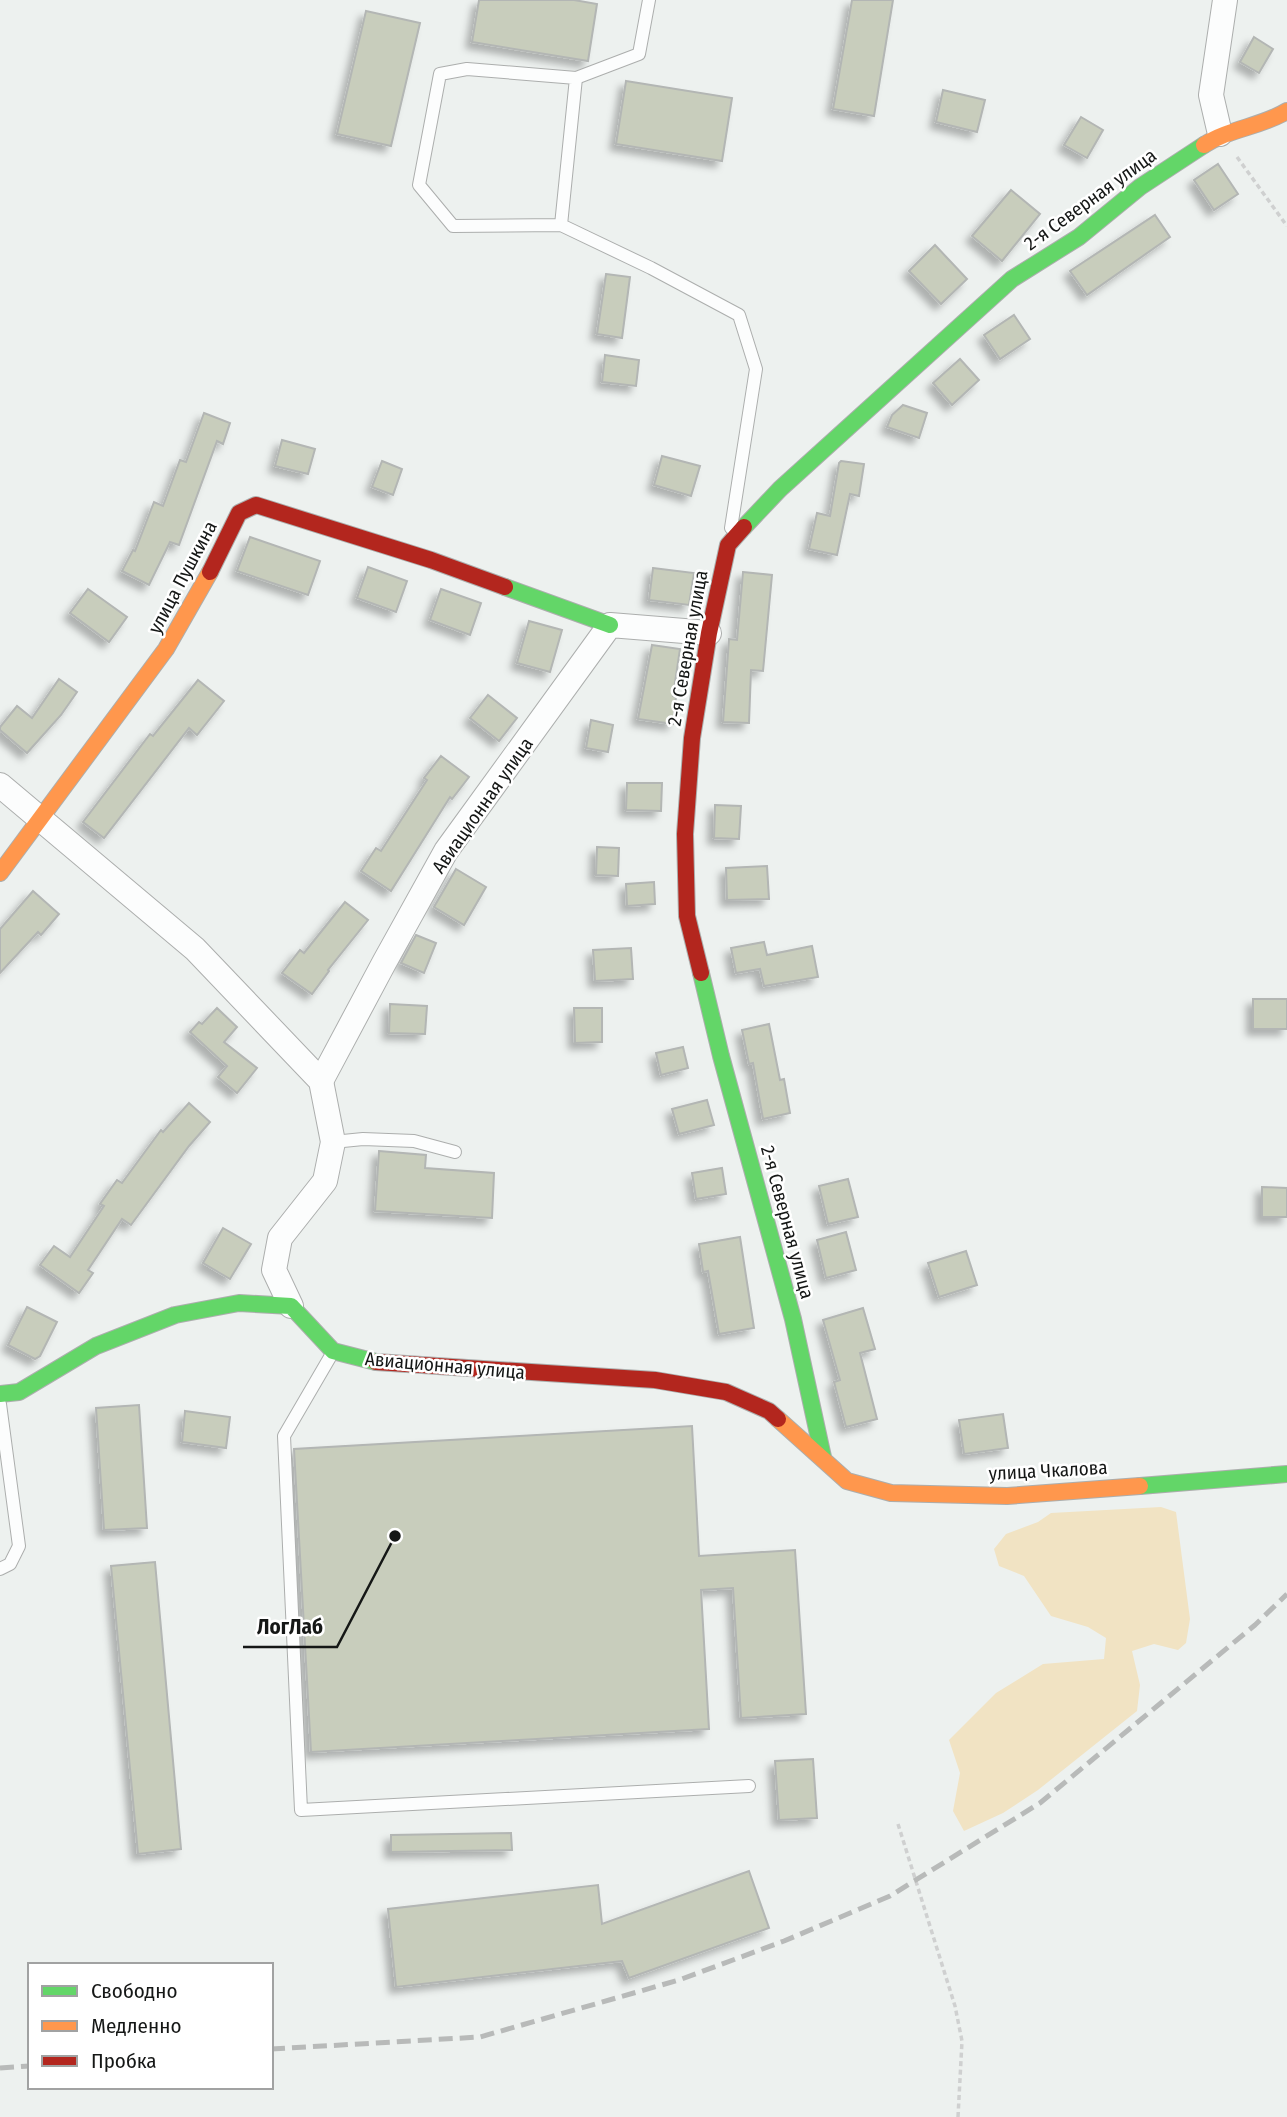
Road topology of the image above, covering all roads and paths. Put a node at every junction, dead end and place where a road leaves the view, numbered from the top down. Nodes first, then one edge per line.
1 (649, 0) edge
2 (1225, 0) edge
3 (576, 78) junction
4 (1287, 111) edge
5 (1220, 134) junction
6 (561, 225) junction
7 (1287, 226) edge
8 (728, 545) junction
9 (610, 625) junction
10 (709, 633) junction
11 (0, 785) edge
12 (42, 819) junction
13 (0, 873) edge
14 (321, 1081) junction
15 (333, 1142) junction
16 (455, 1152) dead end
17 (291, 1306) junction
18 (334, 1351) junction
19 (0, 1394) edge
20 (0, 1404) edge
21 (823, 1457) junction
22 (1287, 1474) edge
23 (0, 1569) edge
24 (749, 1786) dead end
25 (898, 1824) dead end
26 (958, 2117) edge

1 - 3 lane
2 - 5 street
3 - 6 lane
3 - 6 lane
4 - 5 street, 2-я Северная улица
5 - 7 path
5 - 8 street, 2-я Северная улица
6 - 8 lane
8 - 10 street, 2-я Северная улица
9 - 10 street
9 - 12 street, улица Пушкина
9 - 14 street, Авиационная улица
10 - 21 street, 2-я Северная улица
11 - 12 street
12 - 13 street, улица Пушкина
12 - 14 street
14 - 15 street
15 - 16 lane
15 - 17 street
17 - 18 street
17 - 19 street
18 - 21 street, Авиационная улица
18 - 24 lane
20 - 23 lane
21 - 22 street, улица Чкалова
25 - 26 path

